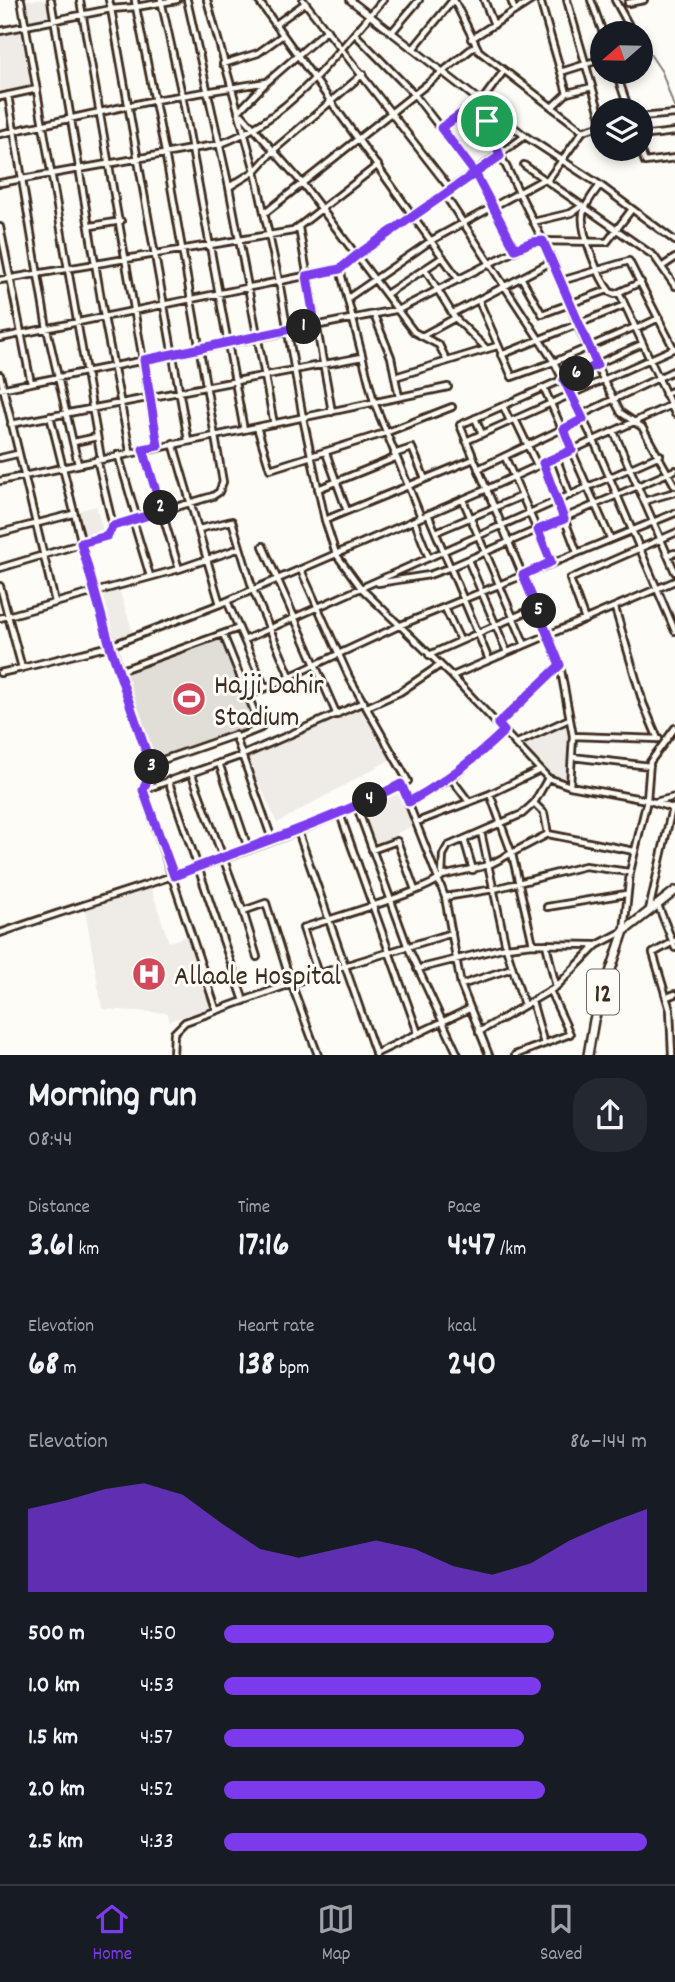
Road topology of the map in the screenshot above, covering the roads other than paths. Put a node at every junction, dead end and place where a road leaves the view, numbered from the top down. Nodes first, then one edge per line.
1 (21, 0) edge
2 (51, 0) edge
3 (80, 0) edge
4 (109, 0) edge
5 (135, 0) edge
6 (177, 0) edge
7 (187, 0) edge
8 (207, 0) edge
9 (258, 0) edge
10 (351, 0) edge
11 (383, 0) edge
12 (419, 0) edge
13 (453, 0) edge
14 (484, 0) edge
15 (511, 0) edge
16 (532, 0) edge
17 (540, 0) edge
18 (567, 0) edge
19 (591, 0) edge
20 (615, 0) edge
21 (644, 0) edge
22 (304, 1) edge
23 (161, 2) edge
24 (628, 3) dead end
25 (136, 7) junction
26 (111, 9) junction
27 (515, 11) junction
28 (83, 15) junction
29 (370, 15) junction
30 (54, 21) junction
31 (599, 21) edge
32 (626, 21) edge
33 (276, 24) junction
34 (494, 25) junction
35 (26, 26) junction
36 (0, 30) edge
37 (327, 30) junction
38 (392, 32) junction
39 (355, 34) junction
40 (283, 35) junction
41 (471, 39) junction
42 (475, 46) junction
43 (344, 49) junction
44 (413, 49) junction
45 (299, 55) junction
46 (590, 63) edge
47 (223, 64) junction
48 (586, 64) junction
49 (564, 71) junction
50 (442, 72) junction
51 (504, 72) junction
52 (363, 74) junction
53 (315, 76) junction
54 (267, 82) junction
55 (592, 86) junction
56 (229, 88) junction
57 (37, 89) junction
58 (209, 91) junction
59 (567, 93) junction
60 (414, 94) junction
61 (8, 95) junction
62 (183, 95) junction
63 (0, 97) edge
64 (595, 98) edge
65 (155, 100) junction
66 (332, 100) junction
67 (481, 102) junction
68 (127, 106) junction
69 (552, 107) junction
70 (100, 112) junction
71 (239, 112) junction
72 (391, 112) junction
73 (675, 114) edge
74 (653, 116) edge
75 (71, 118) junction
76 (44, 125) junction
77 (441, 128) junction
78 (590, 128) edge
79 (255, 129) junction
80 (14, 130) junction
81 (583, 131) junction
82 (675, 132) edge
83 (0, 134) edge
84 (246, 135) junction
85 (653, 135) edge
86 (525, 136) junction
87 (359, 139) junction
88 (220, 144) junction
89 (192, 148) junction
90 (275, 149) junction
91 (165, 152) junction
92 (500, 156) junction
93 (137, 157) junction
94 (675, 158) edge
95 (563, 160) junction
96 (110, 161) junction
97 (653, 161) edge
98 (378, 165) junction
99 (524, 165) dead end
100 (80, 168) junction
101 (255, 171) junction
102 (475, 173) junction
103 (52, 174) junction
104 (24, 179) junction
105 (546, 180) junction
106 (0, 183) edge
107 (302, 183) junction
108 (600, 185) junction
109 (229, 187) junction
110 (452, 190) junction
111 (519, 193) junction
112 (445, 195) junction
113 (493, 205) junction
114 (583, 207) junction
115 (322, 209) junction
116 (632, 209) junction
117 (264, 214) junction
118 (415, 216) junction
119 (121, 221) junction
120 (463, 222) junction
121 (533, 222) junction
122 (91, 226) junction
123 (0, 227) edge
124 (299, 228) junction
125 (618, 230) junction
126 (269, 235) junction
127 (240, 240) junction
128 (432, 240) junction
129 (543, 241) junction
130 (675, 241) edge
131 (588, 242) junction
132 (211, 246) junction
133 (515, 249) junction
134 (183, 251) junction
135 (155, 254) junction
136 (357, 255) junction
137 (443, 257) junction
138 (675, 258) edge
139 (128, 260) junction
140 (553, 261) junction
141 (96, 265) junction
142 (489, 265) junction
143 (663, 266) junction
144 (425, 268) junction
145 (340, 269) junction
146 (599, 269) junction
147 (67, 270) junction
148 (39, 274) junction
149 (307, 276) junction
150 (8, 279) junction
151 (377, 279) junction
152 (522, 279) junction
153 (459, 280) junction
154 (0, 281) edge
155 (279, 281) junction
156 (561, 281) junction
157 (641, 282) junction
158 (675, 286) edge
159 (248, 287) junction
160 (505, 288) junction
161 (440, 290) junction
162 (608, 290) junction
163 (619, 292) junction
164 (220, 293) junction
165 (387, 293) junction
166 (348, 298) junction
167 (190, 299) junction
168 (479, 301) junction
169 (568, 303) junction
170 (163, 304) junction
171 (625, 305) junction
172 (400, 309) junction
173 (136, 310) junction
174 (374, 315) junction
175 (454, 315) junction
176 (104, 317) junction
177 (352, 318) junction
178 (659, 318) junction
179 (75, 323) junction
180 (315, 324) junction
181 (578, 326) junction
182 (635, 328) junction
183 (47, 329) junction
184 (287, 330) junction
185 (20, 334) junction
186 (258, 336) junction
187 (422, 336) junction
188 (0, 338) edge
189 (541, 341) junction
190 (228, 342) junction
191 (642, 344) junction
192 (497, 346) junction
193 (587, 347) junction
194 (199, 348) junction
195 (487, 349) junction
196 (675, 350) edge
197 (173, 354) junction
198 (501, 355) junction
199 (362, 357) junction
200 (650, 359) junction
201 (144, 360) junction
202 (447, 361) junction
203 (554, 362) junction
204 (322, 364) junction
205 (597, 365) junction
206 (113, 366) junction
207 (294, 370) junction
208 (675, 370) edge
209 (84, 372) junction
210 (0, 375) edge
211 (265, 375) junction
212 (395, 377) junction
213 (57, 378) junction
214 (658, 378) junction
215 (564, 380) junction
216 (235, 381) junction
217 (604, 381) junction
218 (31, 383) junction
219 (206, 386) junction
220 (448, 387) dead end
221 (1, 388) edge
222 (544, 388) junction
223 (675, 390) edge
224 (179, 392) junction
225 (665, 394) junction
226 (572, 395) junction
227 (150, 397) junction
228 (399, 397) junction
229 (614, 399) junction
230 (374, 402) junction
231 (121, 403) junction
232 (552, 404) junction
233 (671, 404) junction
234 (503, 406) junction
235 (452, 407) dead end
236 (91, 408) junction
237 (332, 412) junction
238 (67, 413) junction
239 (675, 414) edge
240 (50, 416) junction
241 (582, 417) junction
242 (303, 418) junction
243 (475, 418) junction
244 (512, 420) junction
245 (636, 422) junction
246 (11, 424) junction
247 (274, 424) junction
248 (257, 427) junction
249 (564, 429) junction
250 (244, 430) junction
251 (614, 432) junction
252 (385, 433) junction
253 (482, 434) junction
254 (216, 436) junction
255 (97, 437) junction
256 (188, 440) junction
257 (467, 441) junction
258 (594, 441) junction
259 (74, 442) junction
260 (173, 443) junction
261 (158, 446) junction
262 (528, 446) junction
263 (143, 449) junction
264 (572, 450) junction
265 (130, 451) junction
266 (326, 453) junction
267 (17, 454) junction
268 (118, 454) junction
269 (660, 455) junction
270 (395, 456) junction
271 (312, 457) junction
272 (505, 457) junction
273 (556, 457) junction
274 (0, 458) edge
275 (99, 459) junction
276 (474, 459) junction
277 (78, 464) junction
278 (540, 464) junction
279 (62, 468) junction
280 (630, 468) junction
281 (478, 469) junction
282 (672, 471) edge
283 (23, 477) junction
284 (514, 477) junction
285 (609, 478) junction
286 (425, 479) junction
287 (0, 481) edge
288 (337, 482) junction
289 (407, 486) junction
290 (638, 486) junction
291 (675, 486) edge
292 (588, 487) junction
293 (318, 489) junction
294 (487, 489) junction
295 (675, 492) edge
296 (570, 495) junction
297 (618, 495) junction
298 (523, 496) junction
299 (463, 500) junction
300 (557, 501) junction
301 (644, 501) junction
302 (189, 502) junction
303 (595, 504) junction
304 (495, 508) junction
305 (162, 511) junction
306 (347, 511) junction
307 (530, 513) junction
308 (675, 513) edge
309 (73, 514) junction
310 (428, 514) junction
311 (421, 517) junction
312 (471, 518) junction
313 (564, 519) junction
314 (135, 520) junction
315 (325, 520) junction
316 (414, 520) junction
317 (653, 521) junction
318 (34, 524) junction
319 (502, 525) junction
320 (113, 526) junction
321 (199, 529) junction
322 (538, 530) junction
323 (632, 530) junction
324 (0, 533) edge
325 (436, 533) junction
326 (675, 533) edge
327 (478, 536) junction
328 (610, 538) junction
329 (661, 540) junction
330 (510, 542) junction
331 (81, 543) junction
332 (263, 546) dead end
333 (240, 548) junction
334 (639, 548) junction
335 (444, 551) junction
336 (577, 552) junction
337 (485, 553) junction
338 (675, 553) edge
339 (336, 554) junction
340 (668, 555) junction
341 (42, 556) junction
342 (429, 558) junction
343 (208, 559) junction
344 (468, 560) junction
345 (551, 562) junction
346 (451, 567) junction
347 (0, 568) edge
348 (179, 569) junction
349 (301, 570) junction
350 (675, 572) edge
351 (523, 575) junction
352 (150, 576) junction
353 (277, 580) junction
354 (675, 581) edge
355 (371, 584) junction
356 (499, 585) junction
357 (0, 586) edge
358 (361, 588) junction
359 (253, 590) junction
360 (656, 590) junction
361 (94, 592) junction
362 (481, 592) junction
363 (464, 600) junction
364 (227, 601) junction
365 (55, 602) junction
366 (220, 604) junction
367 (537, 607) junction
368 (318, 608) junction
369 (445, 608) junction
370 (615, 608) junction
371 (8, 615) junction
372 (512, 616) junction
373 (0, 618) edge
374 (295, 619) junction
375 (585, 620) junction
376 (495, 624) junction
377 (401, 625) junction
378 (239, 628) junction
379 (270, 630) junction
380 (675, 631) edge
381 (478, 632) junction
382 (223, 634) junction
383 (550, 635) junction
384 (244, 640) junction
385 (460, 640) junction
386 (525, 645) junction
387 (110, 646) junction
388 (507, 652) junction
389 (338, 653) junction
390 (429, 655) junction
391 (489, 660) junction
392 (315, 664) junction
393 (440, 665) junction
394 (560, 665) junction
395 (22, 667) junction
396 (119, 671) junction
397 (0, 673) edge
398 (290, 676) junction
399 (452, 676) junction
400 (265, 688) junction
401 (248, 696) junction
402 (365, 704) junction
403 (337, 715) junction
404 (569, 719) junction
405 (498, 724) junction
406 (675, 728) edge
407 (504, 731) junction
408 (573, 736) junction
409 (236, 738) junction
410 (660, 740) junction
411 (515, 744) junction
412 (243, 755) junction
413 (572, 757) junction
414 (219, 763) junction
415 (151, 764) junction
416 (650, 766) junction
417 (540, 770) junction
418 (191, 772) junction
419 (452, 778) junction
420 (548, 778) junction
421 (168, 780) junction
422 (401, 784) junction
423 (570, 786) junction
424 (143, 790) junction
425 (490, 794) junction
426 (675, 797) edge
427 (647, 800) junction
428 (409, 802) junction
429 (469, 802) junction
430 (654, 802) junction
431 (534, 803) junction
432 (357, 807) junction
433 (673, 809) edge
434 (340, 814) junction
435 (417, 822) junction
436 (502, 823) junction
437 (298, 831) junction
438 (481, 832) junction
439 (548, 834) junction
440 (272, 839) junction
441 (464, 839) junction
442 (248, 848) junction
443 (372, 850) junction
444 (634, 851) junction
445 (512, 854) junction
446 (222, 857) junction
447 (489, 864) junction
448 (198, 867) junction
449 (473, 870) junction
450 (630, 872) junction
451 (174, 876) junction
452 (441, 878) junction
453 (519, 883) junction
454 (494, 889) junction
455 (415, 890) junction
456 (675, 891) edge
457 (626, 894) junction
458 (445, 897) junction
459 (390, 899) junction
460 (658, 905) junction
461 (371, 906) junction
462 (547, 907) dead end
463 (243, 911) junction
464 (649, 912) junction
465 (327, 920) junction
466 (624, 931) junction
467 (0, 933) edge
468 (452, 933) junction
469 (533, 944) junction
470 (546, 944) junction
471 (674, 944) edge
472 (407, 945) junction
473 (597, 945) junction
474 (506, 947) junction
475 (387, 953) junction
476 (257, 957) dead end
477 (456, 957) junction
478 (343, 966) junction
479 (512, 968) junction
480 (417, 969) junction
481 (318, 974) junction
482 (291, 983) junction
483 (461, 985) junction
484 (556, 988) junction
485 (550, 991) junction
486 (675, 994) edge
487 (667, 997) junction
488 (532, 1000) junction
489 (244, 1001) junction
490 (524, 1004) junction
491 (216, 1009) junction
492 (469, 1009) junction
493 (442, 1022) junction
494 (479, 1031) junction
495 (418, 1033) junction
496 (544, 1044) junction
497 (375, 1054) edge
498 (487, 1054) edge
499 (173, 1055) edge
500 (318, 1055) edge
501 (458, 1055) edge
502 (515, 1055) edge
503 (588, 1055) edge
504 (672, 1055) edge

1 - 35 street
2 - 30 street
3 - 28 street
4 - 26 street
5 - 25 street
6 - 23 street
7 - 58 street
8 - 47 street
9 - 33 street
10 - 29 street
11 - 29 street
12 - 38 street
13 - 41 street
13 - 44 street
14 - 34 street
15 - 27 street
16 - 27 street
17 - 49 street
18 - 48 street
19 - 31 street
20 - 32 street
21 - 24 street
22 - 33 street
22 - 37 street
23 - 25 street
23 - 62 street
25 - 26 street
25 - 65 street
26 - 28 street
26 - 68 street
27 - 34 street
28 - 30 street
28 - 70 street
29 - 38 street
29 - 39 street
30 - 35 street
30 - 75 street
33 - 40 street
34 - 41 street
35 - 36 street
35 - 57 street
37 - 43 street
37 - 45 street
38 - 44 street
39 - 43 street
39 - 60 street
40 - 45 street
40 - 47 street
41 - 42 street
42 - 50 street
42 - 51 street
43 - 52 street
43 - 53 street
44 - 50 street
45 - 53 street
45 - 54 street
46 - 48 street
47 - 56 street
48 - 49 street
48 - 55 street
49 - 59 street
50 - 60 street
50 - 67 street
51 - 67 street
51 - 69 street
52 - 66 street
52 - 72 street
53 - 66 street
53 - 79 street
54 - 56 street
54 - 71 street
55 - 59 street
55 - 64 street
56 - 58 street
56 - 71 street
57 - 61 street
57 - 76 street
58 - 62 street
58 - 88 street
59 - 69 street
60 - 72 street
60 - 77 street
61 - 63 street
61 - 80 street
62 - 65 street
62 - 89 street
65 - 68 street
65 - 91 street
66 - 87 street
66 - 90 street
67 - 77 street
67 - 86 street
67 - 92 street
68 - 70 street
68 - 93 street
69 - 81 street
70 - 75 street
70 - 96 street
71 - 79 street
71 - 84 street
72 - 87 street
72 - 110 street
73 - 74 street
75 - 76 street
75 - 100 street
76 - 80 street
76 - 103 street
77 - 102 street
78 - 81 street
79 - 84 street
79 - 90 street
80 - 83 street
80 - 104 street
81 - 95 street
82 - 85 street
84 - 88 street
84 - 101 street
86 - 92 street
86 - 95 street
87 - 98 street
87 - 107 street
88 - 89 street
88 - 109 street
89 - 91 street
89 - 132 street
90 - 101 street
90 - 107 street
91 - 93 street
91 - 134 street
92 - 102 street
92 - 111 street
93 - 96 street
93 - 135 street
94 - 97 street
95 - 105 street
95 - 108 street
96 - 100 street
96 - 119 street
98 - 115 street
98 - 118 street
99 - 105 street
100 - 103 street
100 - 122 street
101 - 109 street
101 - 117 street
102 - 110 street
102 - 113 street
103 - 104 street
103 - 147 street
104 - 106 street
104 - 148 street
105 - 111 street
105 - 114 street
107 - 115 street
107 - 117 street
108 - 114 street
108 - 116 street
109 - 127 street
110 - 112 street
111 - 113 street
111 - 121 street
112 - 118 street
112 - 120 street
113 - 120 street
113 - 133 street
114 - 121 street
114 - 125 street
114 - 131 street
115 - 124 street
115 - 136 street
116 - 125 street
116 - 130 street
117 - 126 street
118 - 128 street
118 - 136 street
119 - 122 street
119 - 139 street
120 - 128 street
120 - 142 street
121 - 129 street
122 - 141 street
123 - 150 street
124 - 126 street
124 - 149 street
125 - 131 street
125 - 143 street
126 - 127 street
126 - 155 street
127 - 132 street
127 - 159 street
128 - 137 street
128 - 151 street
129 - 131 street
129 - 133 street
129 - 140 street
131 - 146 street
132 - 134 street
132 - 164 street
133 - 142 street
134 - 135 street
134 - 167 street
135 - 139 street
135 - 170 street
136 - 145 street
136 - 151 street
137 - 144 street
137 - 153 street
138 - 143 street
139 - 141 street
139 - 173 street
140 - 152 street
140 - 156 street
141 - 147 street
141 - 176 street
142 - 153 street
142 - 160 street
143 - 158 street
144 - 161 street
144 - 165 street
145 - 149 street
145 - 166 street
146 - 156 street
146 - 157 street
146 - 162 street
147 - 148 street
147 - 179 street
148 - 150 street
148 - 183 street
149 - 155 street
149 - 180 street
150 - 154 street
150 - 185 street
151 - 165 street
151 - 166 street
152 - 160 street
152 - 169 street
153 - 161 street
155 - 159 street
155 - 184 street
156 - 169 street
157 - 163 street
157 - 178 street
159 - 164 street
159 - 186 street
160 - 168 street
160 - 189 street
161 - 172 street
161 - 175 street
162 - 163 street
162 - 169 street
163 - 171 street
164 - 167 street
164 - 190 street
165 - 172 street
166 - 177 street
167 - 170 street
167 - 194 street
168 - 175 street
168 - 192 street
169 - 181 street
170 - 173 street
170 - 197 street
171 - 181 street
171 - 182 street
172 - 174 street
172 - 187 street
173 - 176 street
173 - 201 street
174 - 177 street
174 - 212 street
175 - 187 street
175 - 195 street
176 - 179 street
176 - 206 street
177 - 180 street
177 - 199 street
178 - 182 street
178 - 196 street
179 - 183 street
179 - 209 street
180 - 184 street
180 - 204 street
181 - 189 street
181 - 193 street
182 - 191 street
182 - 193 street
183 - 185 street
183 - 213 street
184 - 186 street
184 - 207 street
185 - 188 street
185 - 218 street
186 - 190 street
186 - 211 street
187 - 202 street
189 - 198 street
189 - 203 street
190 - 194 street
190 - 216 street
191 - 200 street
191 - 205 street
192 - 195 street
192 - 198 street
193 - 203 street
193 - 205 street
194 - 197 street
194 - 219 street
195 - 202 street
196 - 200 street
197 - 201 street
197 - 224 street
198 - 203 street
199 - 204 street
199 - 230 street
200 - 214 street
200 - 217 street
201 - 206 street
201 - 227 street
202 - 212 street
203 - 215 street
204 - 207 street
204 - 237 street
205 - 215 street
205 - 217 street
206 - 209 street
206 - 231 street
207 - 211 street
207 - 242 street
208 - 214 street
209 - 213 street
209 - 236 street
210 - 221 street
211 - 216 street
211 - 247 street
212 - 228 street
213 - 218 street
213 - 238 street
214 - 225 street
214 - 229 street
215 - 222 street
215 - 226 street
216 - 219 street
216 - 250 street
217 - 226 street
217 - 229 street
218 - 221 street
219 - 224 street
219 - 254 street
220 - 228 street
221 - 246 street
222 - 232 street
222 - 234 street
223 - 225 street
224 - 227 street
224 - 256 street
225 - 233 street
226 - 232 street
226 - 241 street
227 - 231 street
227 - 261 street
228 - 230 street
229 - 241 street
229 - 245 street
230 - 237 street
230 - 252 street
231 - 236 street
231 - 265 street
232 - 244 street
232 - 249 street
233 - 239 street
233 - 245 street
234 - 243 street
234 - 244 street
235 - 252 street
236 - 238 street
236 - 255 street
237 - 242 street
238 - 240 street
238 - 259 street
240 - 246 street
240 - 279 street
241 - 249 street
241 - 258 street
242 - 247 street
242 - 271 street
243 - 253 street
243 - 257 street
244 - 253 street
244 - 262 street
245 - 251 street
245 - 269 street
246 - 267 street
247 - 248 street
248 - 250 street
248 - 271 street
249 - 262 street
249 - 264 street
250 - 254 street
251 - 258 street
251 - 280 street
252 - 266 street
252 - 270 street
253 - 257 street
254 - 256 street
254 - 302 street
255 - 259 street
255 - 275 street
256 - 260 street
257 - 276 street
258 - 264 street
258 - 285 street
259 - 277 street
260 - 261 street
260 - 302 street
261 - 263 street
262 - 272 street
262 - 278 street
263 - 265 street
263 - 305 street
264 - 273 street
264 - 292 street
265 - 268 street
266 - 271 street
266 - 288 street
267 - 274 street
267 - 283 street
268 - 275 street
268 - 314 street
269 - 280 street
269 - 282 street
270 - 286 street
270 - 288 street
270 - 289 street
271 - 293 street
272 - 281 street
272 - 284 street
273 - 278 street
273 - 296 street
275 - 277 street
275 - 320 street
276 - 281 street
276 - 286 street
277 - 279 street
278 - 284 street
278 - 300 street
279 - 283 street
279 - 309 street
280 - 285 street
280 - 290 street
281 - 294 street
282 - 290 street
282 - 291 street
283 - 287 street
283 - 318 street
284 - 294 street
284 - 298 street
285 - 292 street
285 - 297 street
286 - 289 street
288 - 293 street
288 - 306 street
289 - 306 street
289 - 311 street
290 - 297 street
290 - 301 street
292 - 296 street
292 - 303 street
293 - 315 street
294 - 299 street
294 - 304 street
295 - 301 street
296 - 300 street
297 - 303 street
297 - 323 street
298 - 304 street
298 - 307 street
299 - 310 street
299 - 312 street
300 - 307 street
300 - 313 street
301 - 317 street
302 - 305 street
302 - 321 street
303 - 313 street
303 - 328 street
304 - 312 street
304 - 319 street
305 - 314 street
305 - 348 street
306 - 315 street
307 - 319 street
307 - 322 street
308 - 317 street
309 - 318 street
309 - 331 street
310 - 311 street
310 - 325 street
311 - 316 street
312 - 325 street
312 - 327 street
313 - 322 street
313 - 336 street
314 - 320 street
314 - 352 street
315 - 339 street
316 - 339 street
316 - 342 street
317 - 323 street
317 - 329 street
318 - 324 street
318 - 341 street
319 - 327 street
319 - 330 street
320 - 331 street
321 - 333 street
321 - 343 street
322 - 330 street
322 - 345 street
323 - 328 street
323 - 334 street
325 - 335 street
326 - 329 street
327 - 335 street
327 - 337 street
328 - 336 street
329 - 334 street
329 - 340 street
330 - 337 street
330 - 351 street
331 - 341 street
331 - 361 street
332 - 353 street
333 - 343 street
333 - 359 street
334 - 360 street
334 - 375 street
335 - 342 street
335 - 346 street
336 - 345 street
337 - 344 street
337 - 356 street
338 - 340 street
339 - 349 street
339 - 358 street
340 - 350 street
341 - 347 street
341 - 365 street
342 - 355 street
343 - 348 street
343 - 366 street
344 - 346 street
344 - 362 street
345 - 351 street
346 - 355 street
346 - 363 street
348 - 352 street
349 - 353 street
349 - 368 street
351 - 356 street
351 - 367 street
352 - 361 street
353 - 359 street
353 - 374 street
354 - 360 street
355 - 358 street
356 - 362 street
356 - 372 street
357 - 371 street
358 - 368 street
358 - 377 street
359 - 364 street
359 - 379 street
360 - 370 street
360 - 380 street
361 - 365 street
361 - 387 street
362 - 363 street
362 - 376 street
363 - 369 street
363 - 381 street
364 - 366 street
364 - 378 street
365 - 371 street
366 - 387 street
367 - 372 street
367 - 383 street
368 - 374 street
368 - 389 street
369 - 377 street
369 - 385 street
370 - 375 street
370 - 410 street
371 - 373 street
371 - 395 street
372 - 376 street
372 - 386 street
374 - 379 street
374 - 392 street
375 - 383 street
376 - 381 street
376 - 388 street
377 - 389 street
377 - 390 street
378 - 382 street
378 - 384 street
379 - 384 street
379 - 398 street
381 - 385 street
381 - 391 street
382 - 396 street
382 - 401 street
383 - 386 street
383 - 394 street
384 - 400 street
385 - 390 street
386 - 388 street
387 - 395 street
387 - 396 street
388 - 391 street
389 - 392 street
389 - 402 street
390 - 393 street
391 - 399 street
392 - 398 street
392 - 403 street
393 - 399 street
393 - 402 street
394 - 404 street
394 - 405 street
395 - 397 street
396 - 415 street
398 - 400 street
399 - 405 street
400 - 401 street
401 - 409 street
402 - 403 street
402 - 422 street
403 - 412 street
404 - 408 street
404 - 411 street
405 - 407 street
406 - 410 street
407 - 411 street
407 - 419 street
408 - 410 street
408 - 413 street
409 - 412 street
409 - 415 street
410 - 416 street
411 - 417 street
412 - 414 street
412 - 440 street
413 - 416 street
413 - 423 street
414 - 418 street
414 - 442 street
415 - 424 street
416 - 427 street
417 - 420 street
417 - 425 street
418 - 421 street
418 - 446 street
419 - 428 street
419 - 429 street
420 - 423 street
420 - 431 street
421 - 424 street
421 - 448 street
422 - 428 street
422 - 432 street
423 - 427 street
424 - 451 street
425 - 429 street
425 - 436 street
426 - 430 street
427 - 430 street
427 - 444 street
428 - 435 street
429 - 435 street
430 - 433 street
431 - 436 street
431 - 439 street
432 - 434 street
432 - 443 street
433 - 464 street
434 - 437 street
434 - 461 street
435 - 452 street
436 - 438 street
436 - 445 street
437 - 440 street
437 - 465 street
438 - 441 street
438 - 447 street
439 - 444 street
439 - 445 street
440 - 442 street
441 - 449 street
441 - 452 street
442 - 446 street
443 - 455 street
443 - 459 street
444 - 450 street
445 - 447 street
445 - 453 street
446 - 448 street
446 - 463 street
447 - 449 street
447 - 454 street
448 - 451 street
448 - 489 street
449 - 452 street
450 - 453 street
450 - 457 street
451 - 467 street
451 - 491 street
452 - 455 street
452 - 458 street
453 - 454 street
453 - 469 street
454 - 458 street
454 - 474 street
455 - 459 street
456 - 460 highway
457 - 462 street
457 - 466 street
458 - 468 street
459 - 461 street
459 - 472 street
460 - 464 highway
460 - 471 street
461 - 465 street
461 - 475 street
463 - 476 street
463 - 482 street
464 - 466 highway
465 - 478 street
465 - 481 street
466 - 473 street
466 - 503 highway, 12
468 - 472 street
468 - 477 street
469 - 470 street
469 - 474 street
470 - 473 street
470 - 484 street
471 - 487 street
472 - 475 street
472 - 480 street
473 - 484 street
474 - 477 street
474 - 479 street
475 - 478 street
475 - 495 street
477 - 480 street
477 - 483 street
478 - 481 street
478 - 497 street
479 - 483 street
479 - 490 street
480 - 493 street
481 - 482 street
482 - 489 street
482 - 500 street
483 - 492 street
484 - 485 street
485 - 488 street
485 - 496 street
486 - 487 street
487 - 504 street
488 - 490 street
488 - 496 street
489 - 491 street
490 - 494 street
491 - 499 street
492 - 493 street
492 - 494 street
493 - 495 street
493 - 501 street
494 - 498 street
495 - 497 street
496 - 502 street

